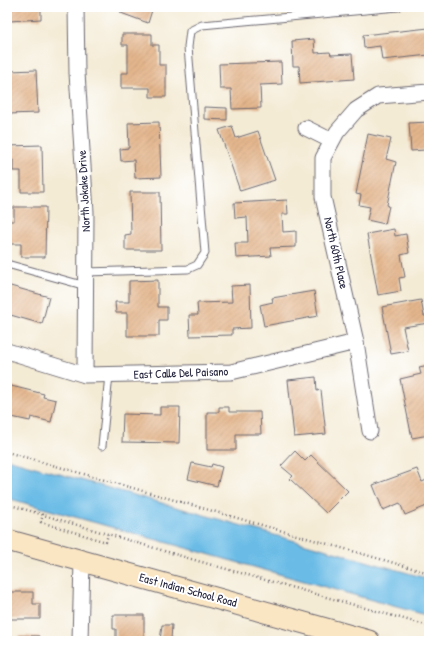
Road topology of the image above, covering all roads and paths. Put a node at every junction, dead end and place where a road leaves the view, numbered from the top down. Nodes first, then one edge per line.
1 (76, 7) edge
2 (398, 7) edge
3 (429, 92) edge
4 (306, 128) dead end
5 (332, 141) junction
6 (7, 264) edge
7 (86, 279) junction
8 (356, 342) junction
9 (7, 351) edge
10 (85, 375) junction
11 (109, 375) junction
12 (370, 431) dead end
13 (102, 446) dead end
14 (7, 452) edge
15 (7, 504) edge
16 (43, 514) junction
17 (108, 534) junction
18 (7, 540) edge
19 (82, 561) junction
20 (429, 573) edge
21 (429, 626) edge
22 (80, 641) edge
23 (369, 641) edge

1 - 7 street, North Jokake Drive
2 - 7 lane
3 - 5 street, North 60th Place
4 - 5 street
5 - 8 street, North 60th Place
6 - 7 lane
7 - 10 street, North Jokake Drive
8 - 11 street, East Calle Del Paisano
8 - 12 street, North 60th Place
9 - 10 street, East Calle Del Paisano
10 - 11 street, East Calle Del Paisano
11 - 13 lane
14 - 20 path
15 - 16 path
16 - 17 path
16 - 17 path
17 - 21 path
18 - 19 main road, East Indian School Road
19 - 22 street
19 - 23 main road, East Indian School Road

